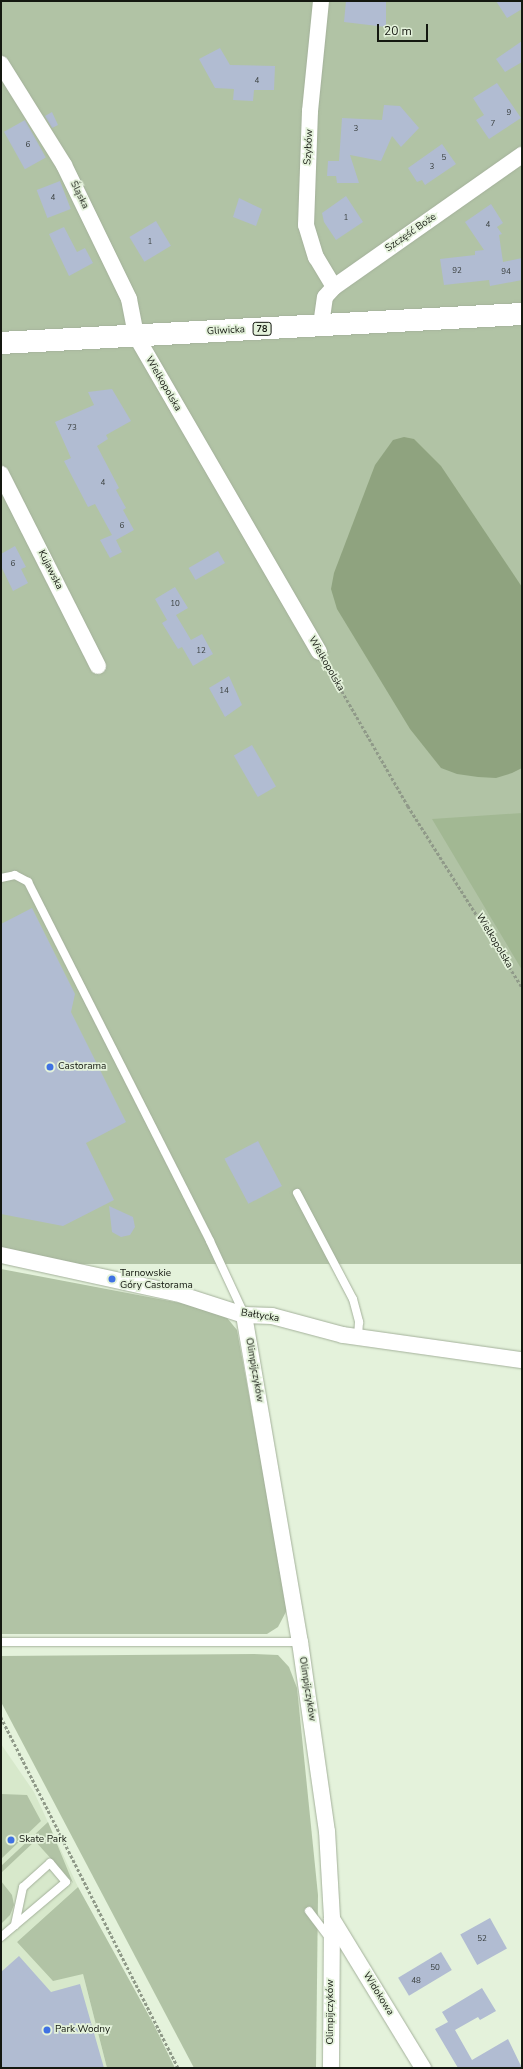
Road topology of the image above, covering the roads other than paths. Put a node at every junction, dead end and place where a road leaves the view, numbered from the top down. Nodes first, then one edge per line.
1 (321, 1) edge
2 (1, 64) edge
3 (522, 155) edge
4 (334, 287) junction
5 (522, 314) edge
6 (321, 325) junction
7 (136, 336) junction
8 (1, 343) edge
9 (1, 474) edge
10 (319, 652) road end
11 (98, 666) dead end
12 (1, 878) edge
13 (297, 1193) dead end
14 (1, 1255) edge
15 (244, 1314) junction
16 (358, 1337) junction
17 (522, 1360) edge
18 (1, 1642) edge
19 (300, 1642) junction
20 (309, 1910) dead end
21 (332, 1919) junction
22 (15, 1925) junction
23 (1, 1938) edge
24 (332, 1942) junction
25 (331, 2068) edge
26 (423, 2068) edge

1 - 4 street, Szybów
2 - 7 street, Śląska
3 - 4 street, Szczęść Boże
4 - 6 street, Szczęść Boże
5 - 6 main road, Gliwicka / 78
6 - 7 main road, Gliwicka / 78
7 - 8 main road, Gliwicka / 78
7 - 10 street, Wielkopolska
9 - 11 street, Kujawska
12 - 15 lane
13 - 16 lane
14 - 15 street, Bałtycka
15 - 16 street, Bałtycka
15 - 19 street, Olimpijczyków
16 - 17 street, Bałtycka
18 - 19 lane
19 - 21 street, Olimpijczyków
20 - 24 lane
21 - 24 street, Olimpijczyków
21 - 26 street, Widokowa
22 - 22 lane
22 - 23 lane
24 - 25 street, Olimpijczyków

